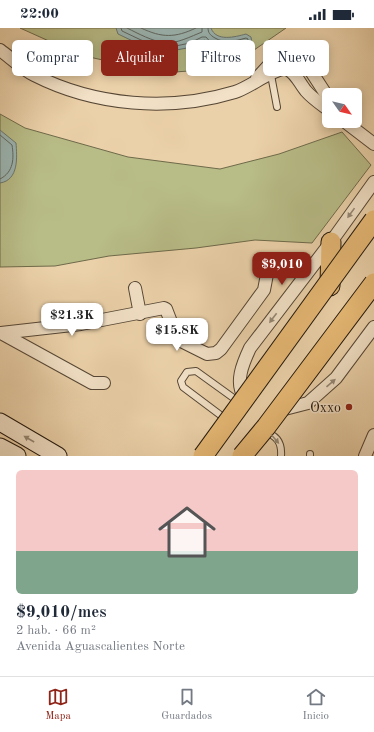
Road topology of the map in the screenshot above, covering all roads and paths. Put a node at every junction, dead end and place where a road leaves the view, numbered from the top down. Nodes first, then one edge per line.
1 (0, 50) edge
2 (267, 76) edge
3 (271, 76) edge
4 (295, 76) edge
5 (249, 86) junction
6 (322, 88) edge
7 (322, 104) edge
8 (277, 107) dead end
9 (362, 127) edge
10 (353, 128) edge
11 (374, 136) edge
12 (374, 144) edge
13 (374, 182) edge
14 (374, 220) edge
15 (374, 227) edge
16 (331, 242) junction
17 (268, 269) dead end
18 (374, 276) edge
19 (374, 283) edge
20 (330, 286) junction
21 (135, 288) dead end
22 (140, 314) junction
23 (374, 327) edge
24 (1, 333) edge
25 (104, 383) dead end
26 (243, 401) junction
27 (272, 412) junction
28 (227, 420) junction
29 (0, 422) edge
30 (259, 431) junction
31 (374, 434) edge
32 (0, 447) edge
33 (202, 455) edge
34 (17, 456) edge
35 (58, 456) edge
36 (241, 456) edge
37 (281, 456) edge
38 (365, 456) edge

1 - 5 street
2 - 5 street
3 - 8 lane
4 - 7 street
5 - 6 street
9 - 11 street
10 - 12 street
13 -> 16 street
14 - 33 main road, bridge
15 - 20 main road
16 - 20 main road
16 -> 26 street
17 - 22 street
18 - 27 main road
19 - 36 main road, bridge
20 - 26 main road
21 - 22 street
22 - 24 street
27 -> 23 street
24 - 25 street
26 - 28 main road
26 - 28 lane
27 - 30 main road
28 - 33 main road
35 -> 29 main road
30 - 36 main road
30 -> 37 lane
31 - 38 street
32 - 34 main road

